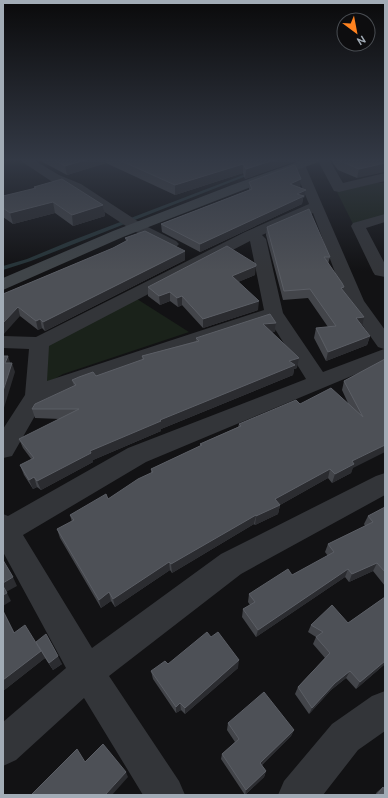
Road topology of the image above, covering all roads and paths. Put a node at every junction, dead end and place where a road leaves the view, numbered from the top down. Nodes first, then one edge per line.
1 (90, 196) edge
2 (214, 196) edge
3 (315, 196) edge
4 (317, 206) junction
5 (385, 218) edge
6 (130, 223) junction
7 (250, 235) junction
8 (200, 260) junction
9 (385, 272) edge
10 (3, 285) edge
11 (274, 313) junction
12 (3, 342) edge
13 (38, 343) junction
14 (385, 343) edge
15 (385, 355) edge
16 (318, 381) junction
17 (36, 395) junction
18 (3, 449) edge
19 (385, 483) edge
20 (4, 529) edge
21 (87, 672) junction
22 (385, 709) edge
23 (3, 747) edge
24 (164, 795) edge
25 (298, 795) edge

1 - 6 street
2 - 6 street
3 - 4 street
4 - 7 street
4 - 14 street
5 - 9 street
6 - 8 street
6 - 10 street
7 - 8 street
7 - 11 street
8 - 13 street
11 - 16 street
11 - 17 street
12 - 13 street
13 - 17 street
15 - 16 street
16 - 20 street
17 - 18 street
19 - 21 street
20 - 21 street
21 - 23 street
21 - 24 street
22 - 25 street

